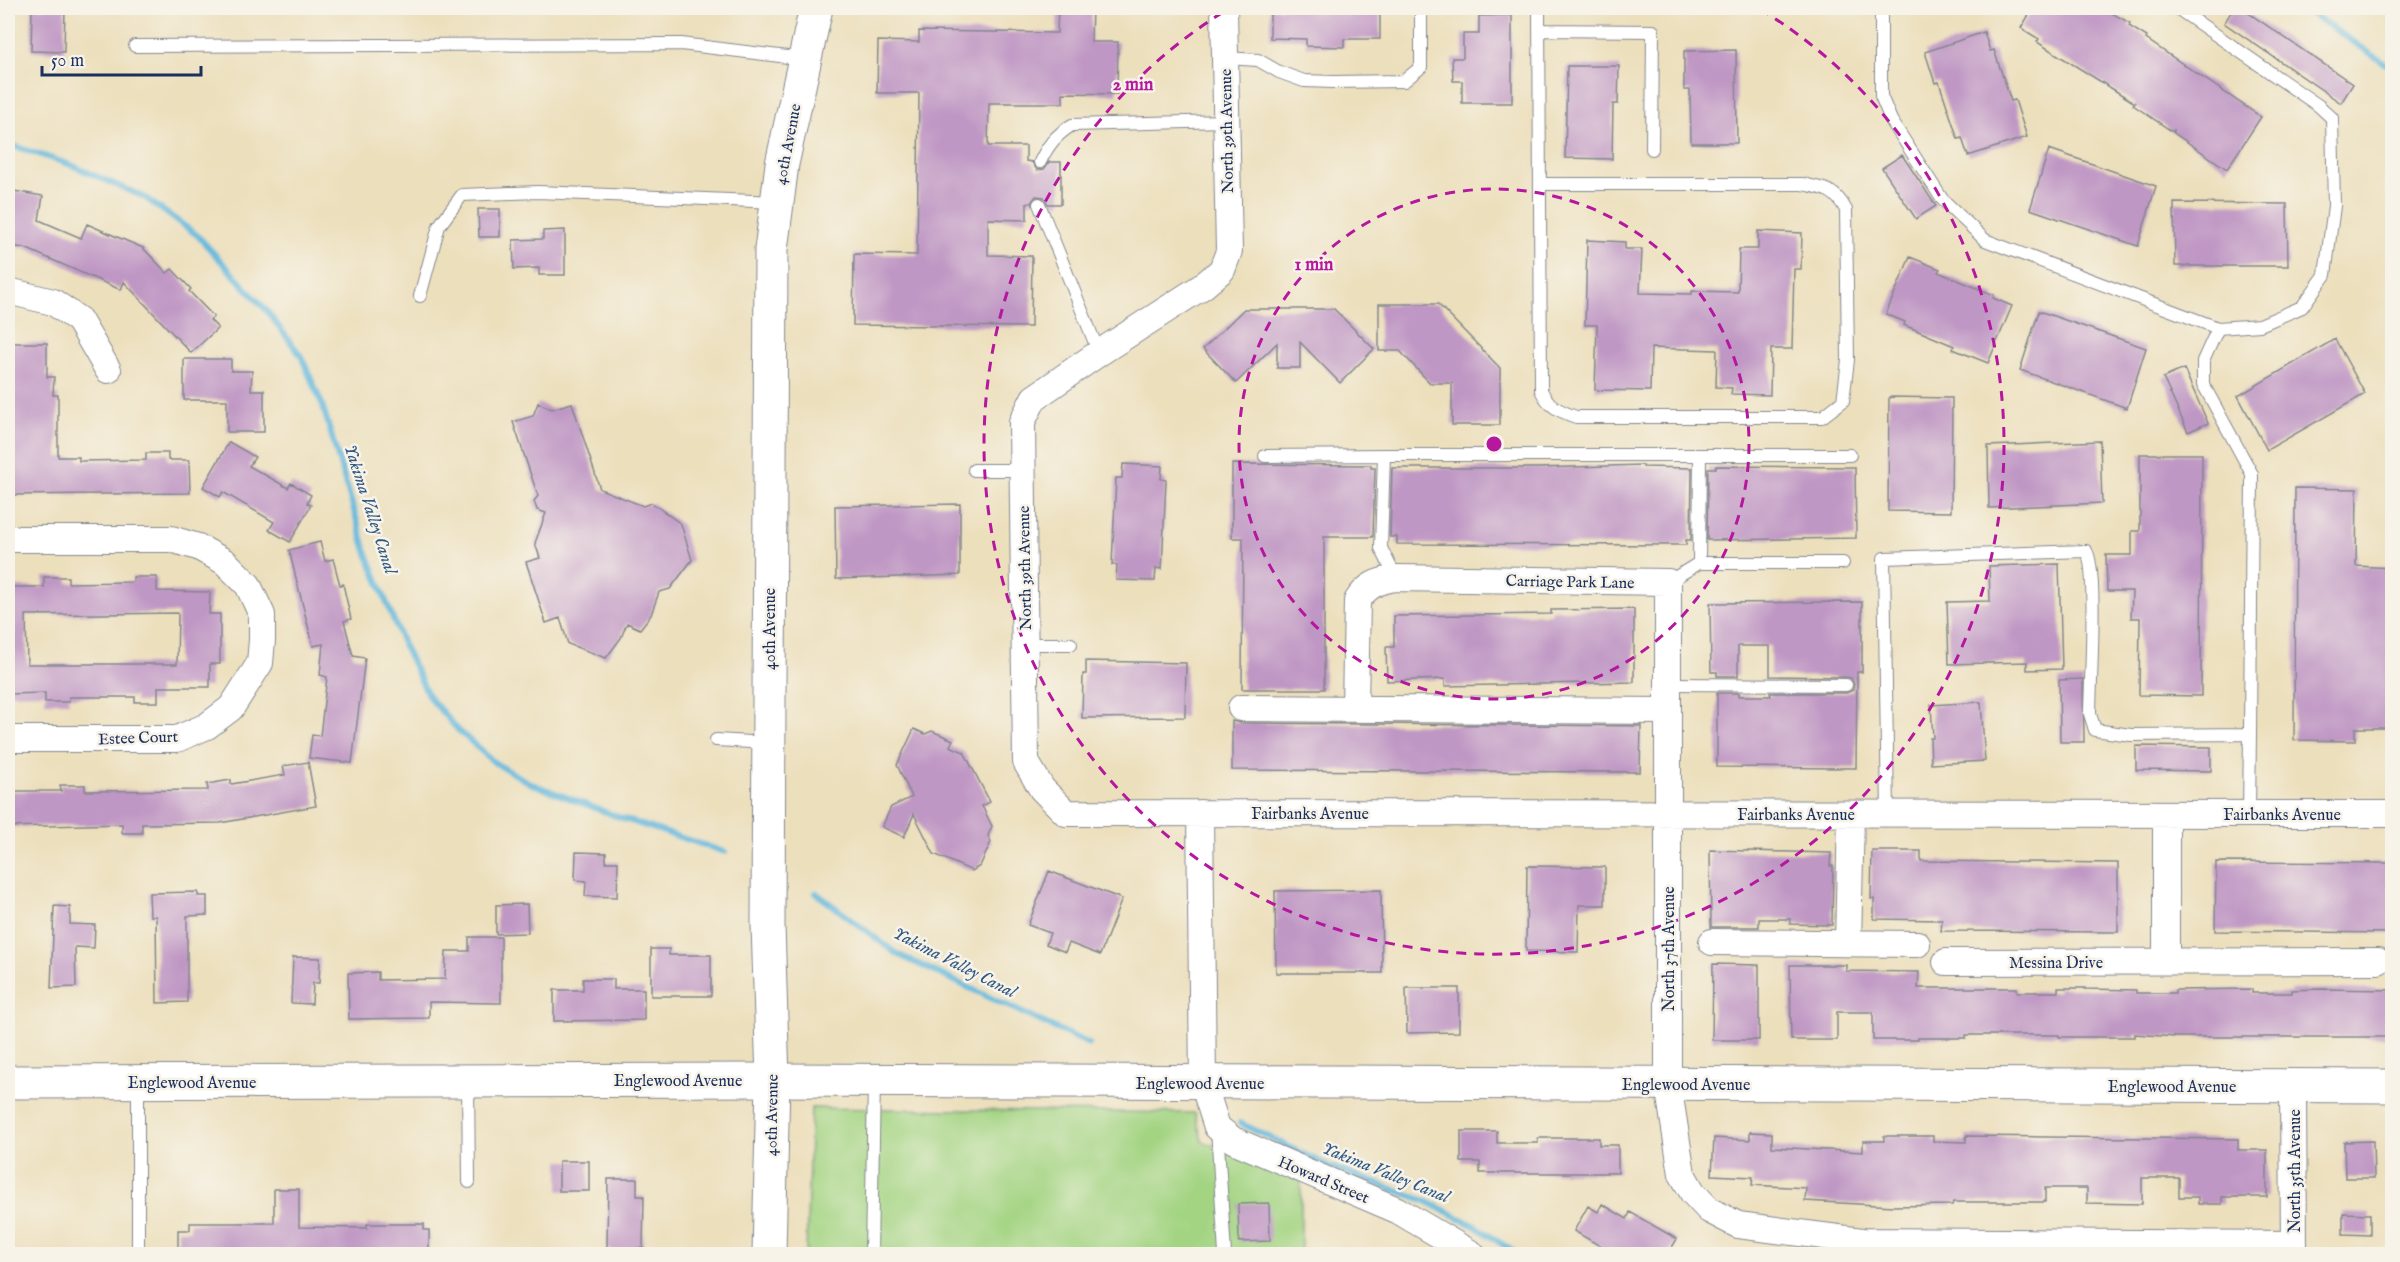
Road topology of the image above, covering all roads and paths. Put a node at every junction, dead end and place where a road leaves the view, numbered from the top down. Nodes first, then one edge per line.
1 (816, 8) edge
2 (1224, 8) edge
3 (1421, 8) edge
4 (1539, 8) edge
5 (1881, 8) edge
6 (2177, 8) edge
7 (1539, 30) junction
8 (135, 46) dead end
9 (1225, 58) junction
10 (805, 59) junction
11 (1225, 121) junction
12 (1652, 149) dead end
13 (1040, 162) dead end
14 (1540, 184) junction
15 (777, 202) junction
16 (1039, 204) dead end
17 (8, 291) edge
18 (420, 296) dead end
19 (2218, 328) junction
20 (1099, 353) junction
21 (108, 370) dead end
22 (1384, 455) junction
23 (1700, 455) junction
24 (1850, 455) dead end
25 (1265, 456) dead end
26 (974, 470) dead end
27 (1023, 470) junction
28 (8, 539) edge
29 (1700, 563) junction
30 (1843, 563) dead end
31 (1396, 578) junction
32 (1668, 582) junction
33 (1025, 644) junction
34 (1071, 644) dead end
35 (1668, 684) junction
36 (1846, 685) dead end
37 (1241, 708) dead end
38 (1355, 708) junction
39 (1668, 711) junction
40 (2250, 734) junction
41 (8, 739) edge
42 (716, 740) dead end
43 (768, 743) junction
44 (1200, 813) junction
45 (1668, 814) junction
46 (1851, 814) junction
47 (1888, 814) junction
48 (2166, 814) junction
49 (2249, 814) junction
50 (2392, 814) edge
51 (1712, 942) dead end
52 (1848, 943) junction
53 (1917, 944) dead end
54 (2166, 961) junction
55 (2378, 961) dead end
56 (1946, 962) dead end
57 (772, 1080) junction
58 (468, 1081) junction
59 (874, 1081) junction
60 (8, 1082) edge
61 (138, 1082) junction
62 (1203, 1083) junction
63 (1668, 1084) junction
64 (2392, 1086) edge
65 (2293, 1087) junction
66 (1217, 1127) junction
67 (469, 1182) dead end
68 (2294, 1249) edge
69 (138, 1254) edge
70 (769, 1254) edge
71 (871, 1254) edge
72 (1225, 1254) edge
73 (1472, 1254) edge

1 - 10 street, 40th Avenue
2 - 9 street, North 39th Avenue
3 - 9 lane
4 - 7 lane
5 - 19 lane
6 - 19 lane
7 - 12 lane
7 - 14 lane
8 - 10 lane
9 - 11 street, North 39th Avenue
10 - 15 street, 40th Avenue
11 - 13 lane
11 - 20 street, North 39th Avenue
14 - 14 lane
15 - 18 lane
15 - 43 street, 40th Avenue
16 - 20 lane
17 - 21 street
19 - 40 lane
20 - 27 street, North 39th Avenue
22 - 23 lane
22 - 25 lane
22 - 31 lane
23 - 24 lane
23 - 29 lane
26 - 27 lane
27 - 33 street, North 39th Avenue
28 - 41 street, Estee Court
29 - 30 lane
29 - 32 lane
31 - 32 street, Carriage Park Lane
31 - 38 street, Carriage Park Lane
32 - 35 street
33 - 34 lane
33 - 44 street, North 39th Avenue
35 - 36 lane
35 - 39 street
37 - 38 street
38 - 39 street
39 - 45 street
40 - 47 lane
40 - 49 lane
42 - 43 lane
43 - 57 street, 40th Avenue
44 - 45 street, Fairbanks Avenue
44 - 62 street
45 - 46 street, Fairbanks Avenue
45 - 63 street, North 37th Avenue
46 - 47 street, Fairbanks Avenue
46 - 52 street
47 - 48 street, Fairbanks Avenue
48 - 49 street, Fairbanks Avenue
48 - 54 street
49 - 50 street, Fairbanks Avenue
51 - 52 street
52 - 53 street
54 - 55 street, Messina Drive
54 - 56 street, Messina Drive
57 - 58 street, Englewood Avenue
57 - 59 street, Englewood Avenue
57 - 70 street, 40th Avenue
58 - 61 street, Englewood Avenue
58 - 67 lane
59 - 62 street, Englewood Avenue
59 - 71 lane
60 - 61 street, Englewood Avenue
61 - 69 lane
62 - 63 street, Englewood Avenue
62 - 66 street
63 - 65 street, Englewood Avenue
63 - 68 street, North 37th Avenue
64 - 65 street, Englewood Avenue
65 - 68 street, North 35th Avenue
66 - 72 lane
66 - 73 street, Howard Street

